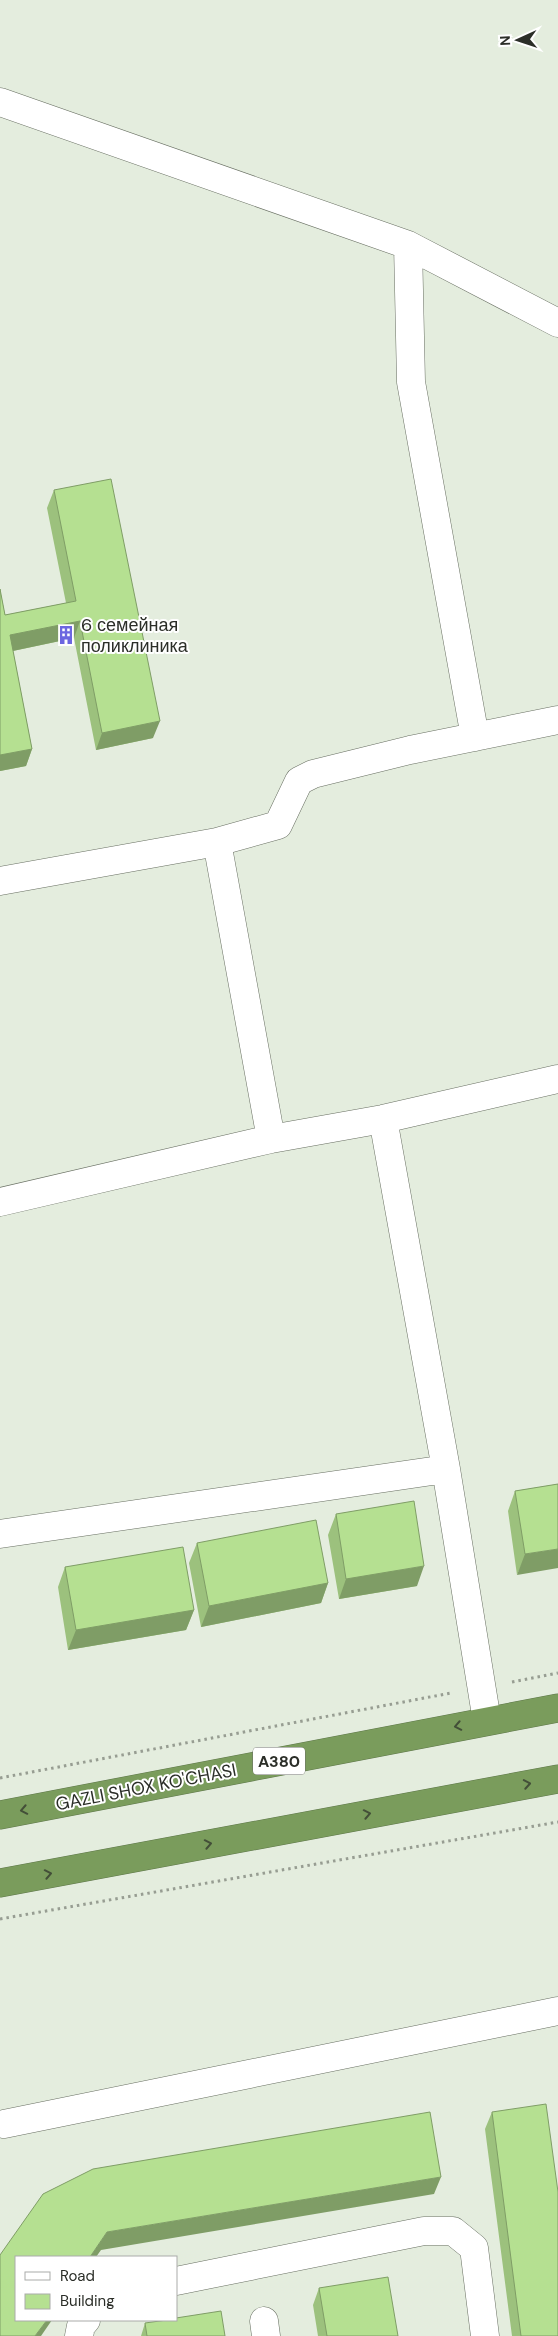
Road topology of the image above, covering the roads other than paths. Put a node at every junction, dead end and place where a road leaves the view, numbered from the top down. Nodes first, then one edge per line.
1 (0, 102) edge
2 (408, 245) junction
3 (558, 323) edge
4 (558, 720) edge
5 (475, 737) junction
6 (217, 842) junction
7 (0, 881) edge
8 (558, 1079) edge
9 (383, 1120) junction
10 (271, 1139) junction
11 (0, 1202) edge
12 (446, 1469) junction
13 (0, 1534) edge
14 (558, 1708) edge
15 (487, 1720) junction
16 (558, 1779) edge
17 (0, 1815) edge
18 (0, 1883) edge
19 (558, 2011) edge
20 (4, 2124) dead end
21 (178, 2282) edge
22 (85, 2321) edge
23 (79, 2336) edge
24 (485, 2336) edge

1 - 2 street
2 - 3 street
2 - 5 street
4 - 5 street
5 - 6 street
6 - 7 street
6 - 10 street
8 - 9 street
9 - 10 street
9 - 12 street
10 - 11 street
12 - 13 street
12 - 15 street
14 - 15 highway, GAZLI SHOX KO'CHASI / A380
15 -> 17 highway, GAZLI SHOX KO'CHASI / A380
18 -> 16 highway
19 - 20 street
21 - 24 street
22 - 23 street

